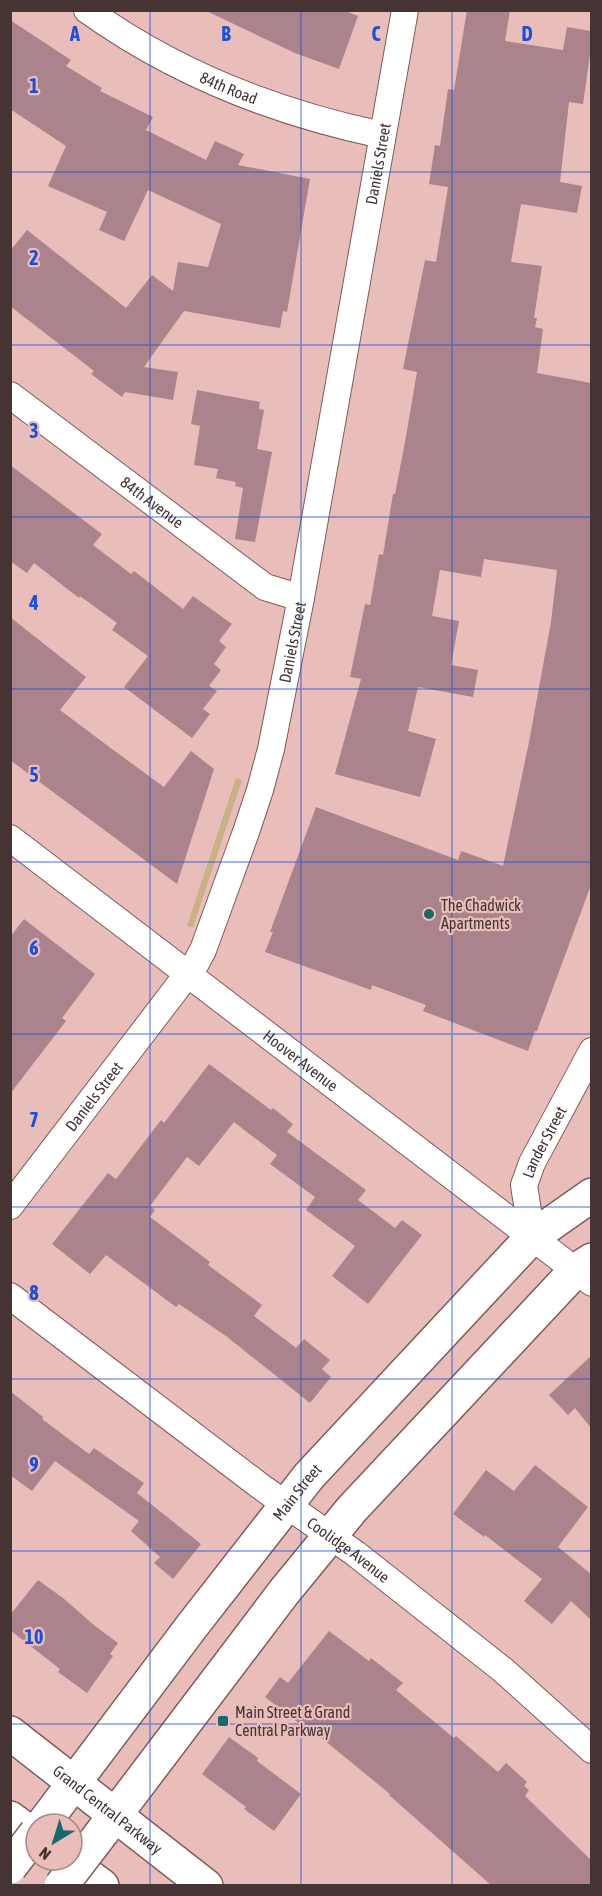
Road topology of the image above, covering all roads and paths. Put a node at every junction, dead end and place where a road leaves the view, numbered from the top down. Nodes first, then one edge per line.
1 (87, 10) edge
2 (405, 10) edge
3 (382, 135) junction
4 (10, 395) edge
5 (301, 598) junction
6 (10, 838) edge
7 (189, 974) junction
8 (591, 1052) edge
9 (591, 1195) edge
10 (10, 1206) edge
11 (532, 1237) junction
12 (586, 1271) edge
13 (10, 1296) edge
14 (287, 1504) junction
15 (329, 1535) junction
16 (10, 1733) edge
17 (591, 1750) edge
18 (60, 1802) edge
19 (10, 1818) edge
20 (110, 1822) junction
21 (24, 1827) edge
22 (24, 1850) edge
23 (10, 1867) edge
24 (83, 1872) edge
25 (61, 1886) edge
26 (102, 1886) edge
27 (206, 1886) edge

1 - 3 street, 84th Road
2 - 3 street, Daniels Street
3 - 5 street, Daniels Street
4 - 5 street, 84th Avenue
5 - 7 street, Daniels Street
6 - 7 street, Hoover Avenue
7 - 10 street, Daniels Street
7 - 11 street, Hoover Avenue
8 - 11 street, Lander Street
9 - 11 main road, Main Street
11 - 12 street, Hoover Avenue
11 - 14 main road, Main Street
12 - 15 main road
13 - 14 street, Coolidge Avenue
14 - 15 street, Coolidge Avenue
14 - 18 main road, Main Street
15 - 17 street, Coolidge Avenue
15 - 20 main road
16 - 18 main road, Grand Central Parkway
18 - 20 main road, Grand Central Parkway
19 - 21 main road
20 - 25 main road, bridge
20 - 27 main road, Grand Central Parkway
22 - 23 main road, bridge
24 - 26 main road

